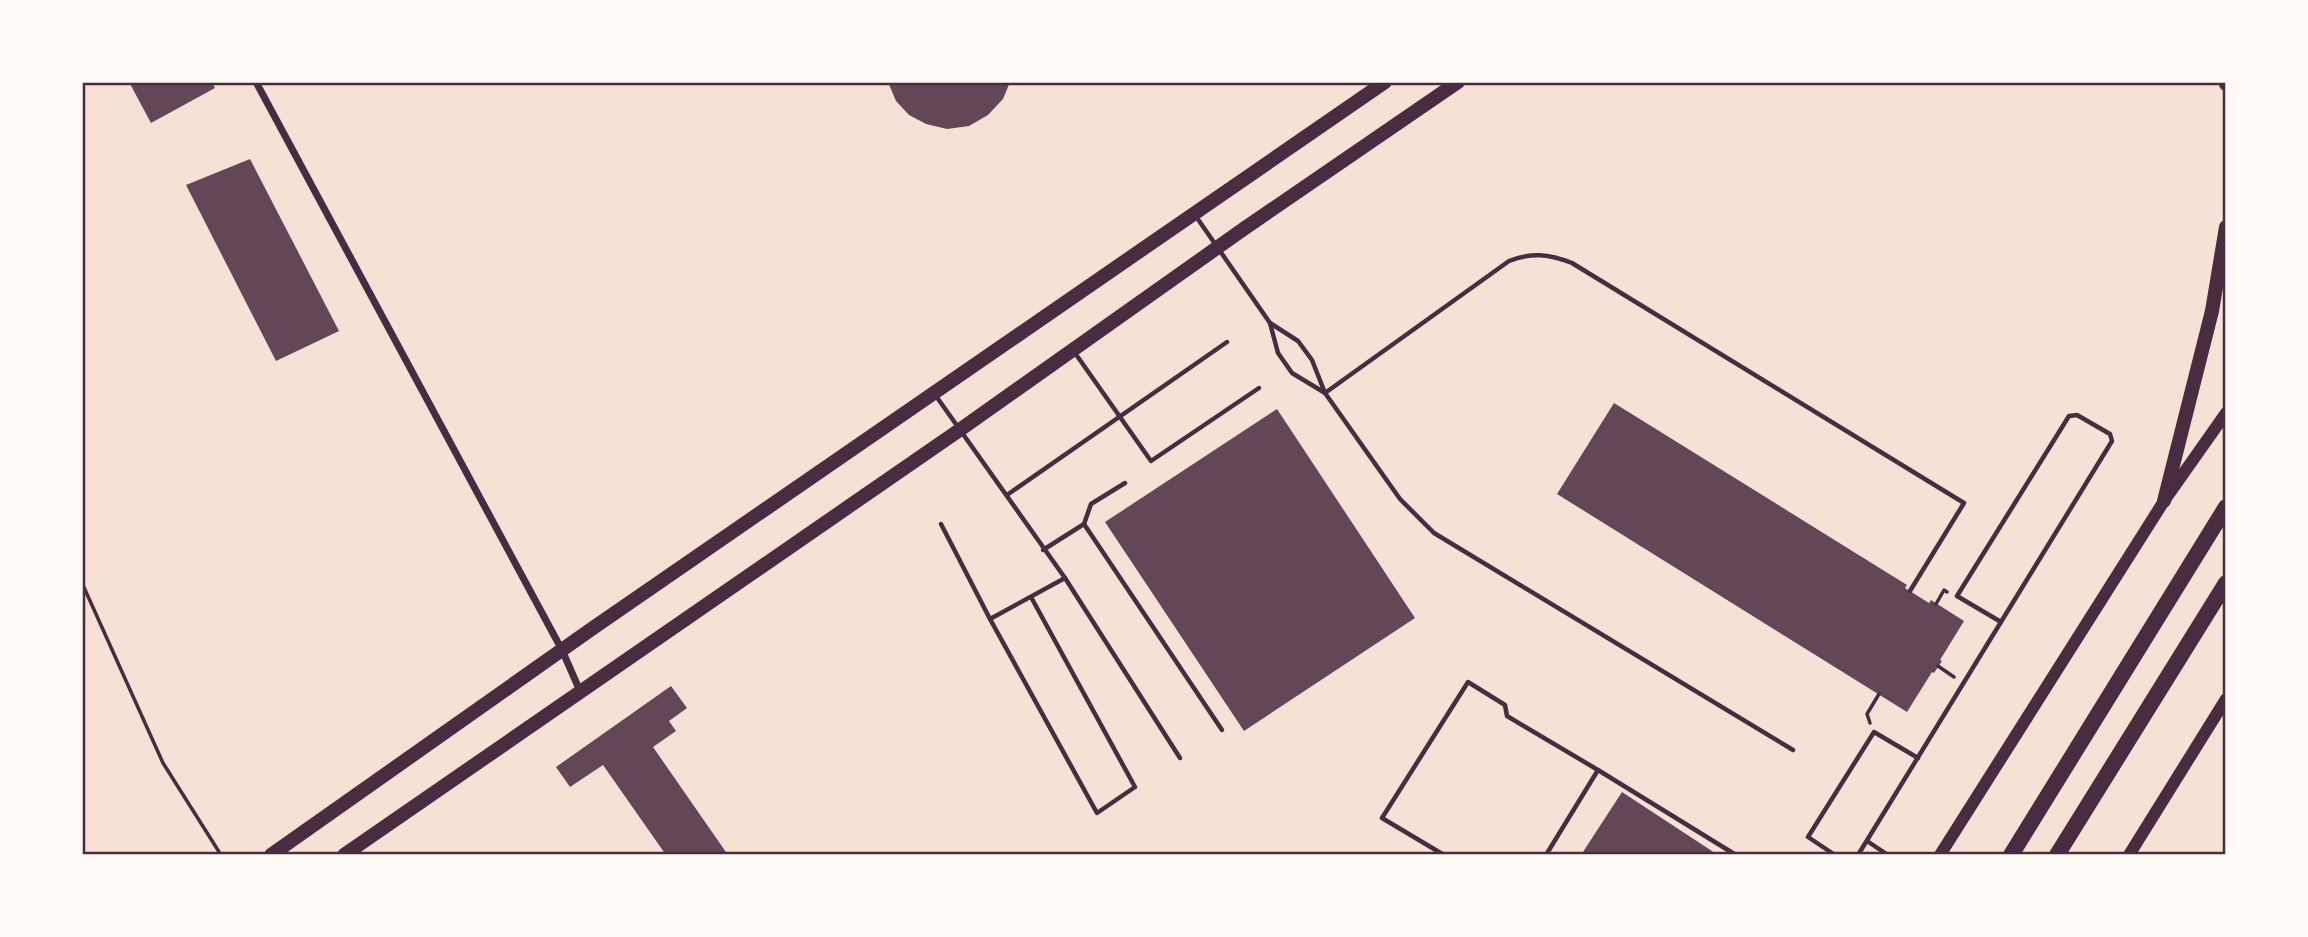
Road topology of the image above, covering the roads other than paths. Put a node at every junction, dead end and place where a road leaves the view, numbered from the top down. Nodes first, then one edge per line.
1 (256, 82) edge
2 (1385, 82) edge
3 (1458, 82) edge
4 (1194, 214) junction
5 (2226, 227) edge
6 (1218, 247) junction
7 (1270, 323) junction
8 (1227, 342) dead end
9 (1073, 350) junction
10 (1259, 388) dead end
11 (933, 393) junction
12 (1325, 393) junction
13 (2226, 413) edge
14 (1121, 416) junction
15 (961, 429) junction
16 (1125, 483) dead end
17 (1007, 495) junction
18 (2164, 501) junction
19 (2226, 508) edge
20 (941, 524) dead end
21 (1084, 524) junction
22 (1043, 550) junction
23 (1065, 578) junction
24 (2226, 583) edge
25 (1910, 591) dead end
26 (1031, 597) junction
27 (990, 620) junction
28 (2001, 622) junction
29 (562, 650) junction
30 (580, 691) junction
31 (2226, 699) edge
32 (1222, 730) dead end
33 (1793, 750) dead end
34 (1180, 758) dead end
35 (1918, 758) junction
36 (1598, 769) junction
37 (2029, 824) junction
38 (1867, 841) junction
39 (271, 855) edge
40 (344, 855) edge
41 (1444, 855) edge
42 (1546, 855) edge
43 (1736, 855) edge
44 (1835, 855) edge
45 (1858, 855) edge
46 (1888, 855) edge
47 (1940, 855) edge
48 (2005, 855) edge
49 (2011, 855) edge
50 (2059, 855) edge
51 (2129, 855) edge

1 - 29 street
2 - 4 main road
3 - 6 main road
4 - 6 lane
4 - 11 main road
5 - 18 main road
6 - 7 lane
6 - 9 main road
7 - 12 lane
7 - 12 lane
8 - 14 lane
9 - 14 lane
9 - 15 main road
10 - 14 lane
11 - 15 lane
11 - 29 main road
12 - 25 lane
12 - 33 lane
13 - 18 main road
14 - 17 lane
15 - 17 lane
15 - 30 main road
16 - 21 lane
17 - 22 lane
18 - 47 main road
19 - 37 highway
20 - 27 lane
21 - 22 lane
21 - 32 lane
22 - 23 lane
23 - 26 lane
23 - 34 lane
24 - 50 highway
26 - 27 lane
26 - 27 lane
28 - 28 lane
28 - 35 lane
29 - 30 street
29 - 39 main road
30 - 40 main road
31 - 51 main road
35 - 38 lane
35 - 44 lane
36 - 41 lane
36 - 42 lane
36 - 43 lane
37 - 48 highway
37 - 49 highway
38 - 45 lane
38 - 46 lane

